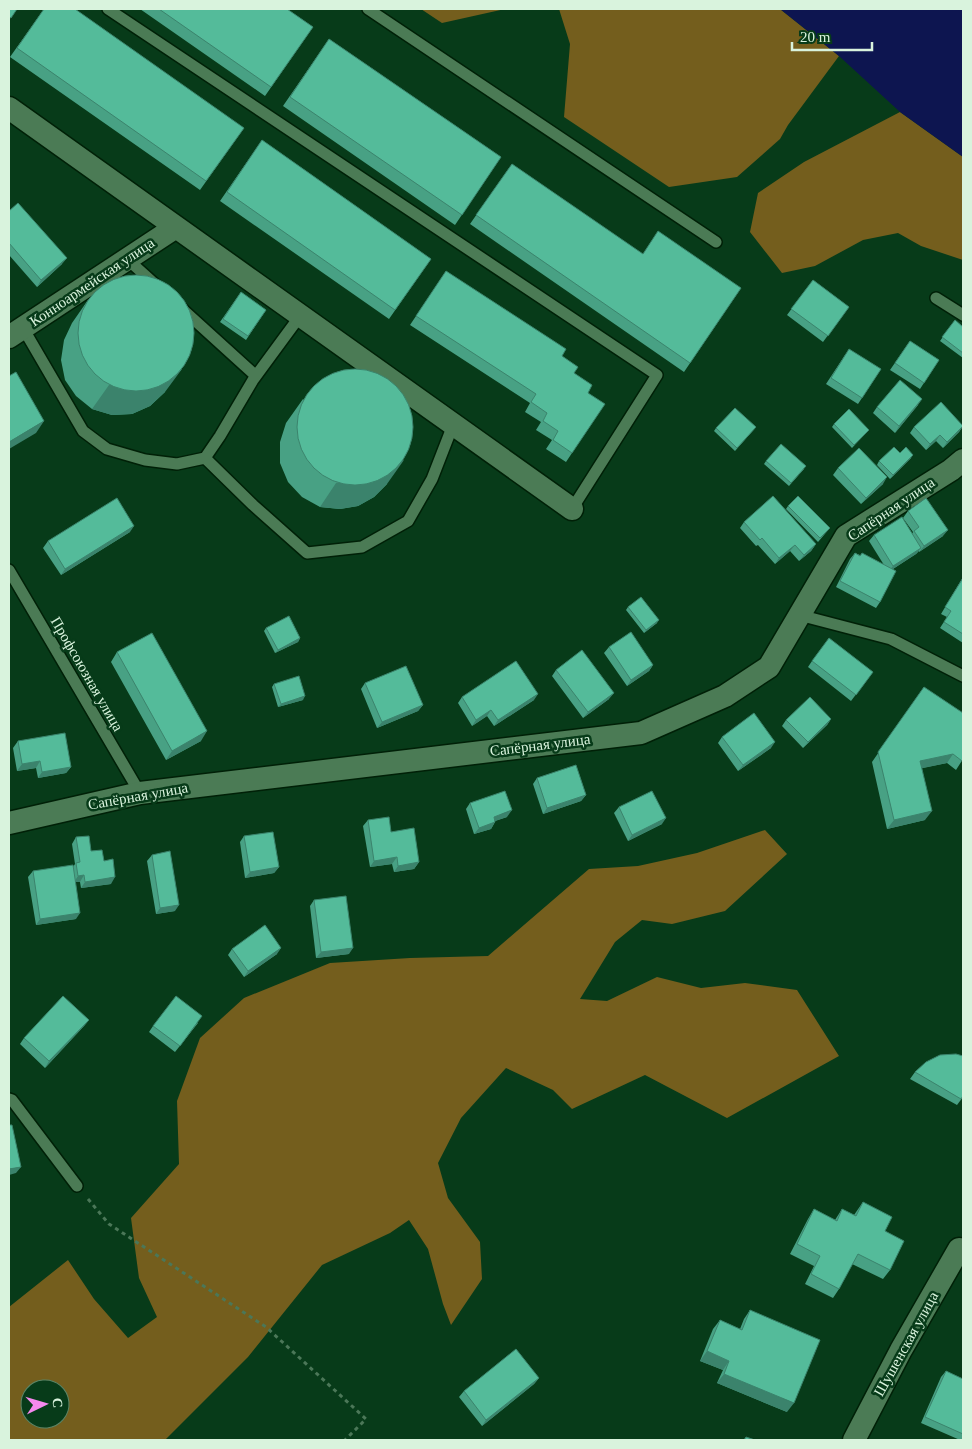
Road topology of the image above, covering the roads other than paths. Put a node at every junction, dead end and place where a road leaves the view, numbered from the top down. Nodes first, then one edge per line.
1 (108, 9) edge
2 (368, 9) edge
3 (9, 108) edge
4 (176, 227) junction
5 (716, 242) dead end
6 (127, 259) junction
7 (936, 298) dead end
8 (963, 315) edge
9 (300, 316) junction
10 (16, 333) edge
11 (256, 376) junction
12 (453, 425) junction
13 (205, 458) junction
14 (963, 460) edge
15 (572, 509) joint
16 (9, 570) edge
17 (798, 615) junction
18 (963, 676) edge
19 (140, 793) junction
20 (9, 824) edge
21 (9, 1098) edge
22 (77, 1186) road end
23 (962, 1245) edge
24 (854, 1440) edge

1 - 15 lane
2 - 5 lane
3 - 4 street
4 - 6 street, Конноармейская улица
4 - 9 street
6 - 10 street, Конноармейская улица
6 - 11 lane
7 - 8 lane
9 - 11 lane
9 - 12 street
10 - 13 lane
11 - 13 lane
12 - 13 lane
12 - 15 street
14 - 17 street, Сапёрная улица
16 - 19 lane, Профсоюзная улица
17 - 18 lane
17 - 19 street, Сапёрная улица
19 - 20 street, Сапёрная улица
21 - 22 lane
23 - 24 street, Шушенская улица

